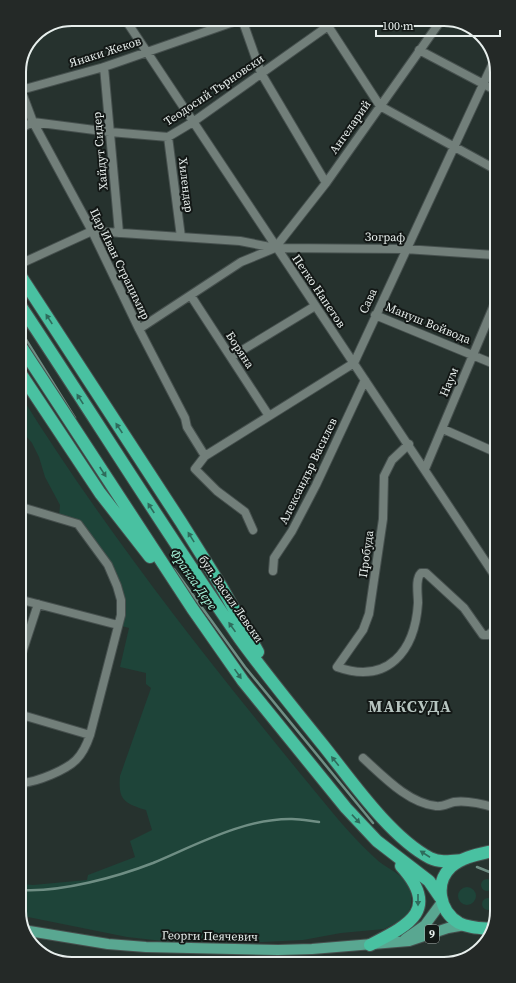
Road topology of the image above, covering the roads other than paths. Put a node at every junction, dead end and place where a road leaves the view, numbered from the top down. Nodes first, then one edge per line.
1 (130, 26) edge
2 (222, 26) edge
3 (244, 26) edge
4 (323, 26) edge
5 (330, 26) edge
6 (437, 26) edge
7 (419, 50) junction
8 (148, 52) junction
9 (104, 67) junction
10 (490, 70) edge
11 (261, 73) junction
12 (484, 83) junction
13 (490, 87) edge
14 (26, 89) edge
15 (26, 103) edge
16 (380, 106) junction
17 (33, 122) junction
18 (193, 122) junction
19 (26, 126) edge
20 (110, 132) junction
21 (168, 136) junction
22 (453, 146) junction
23 (490, 166) edge
24 (326, 183) junction
25 (92, 231) junction
26 (119, 233) junction
27 (180, 236) junction
28 (275, 248) junction
29 (405, 249) junction
30 (490, 255) edge
31 (26, 261) edge
32 (26, 284) edge
33 (191, 296) junction
34 (315, 306) junction
35 (26, 315) edge
36 (375, 315) junction
37 (490, 315) edge
38 (139, 330) junction
39 (26, 355) edge
40 (474, 355) junction
41 (231, 357) junction
42 (490, 362) edge
43 (354, 363) junction
44 (365, 380) junction
45 (26, 383) edge
46 (269, 416) junction
47 (443, 429) junction
48 (409, 444) junction
49 (490, 450) edge
50 (205, 456) junction
51 (425, 469) junction
52 (26, 508) edge
53 (254, 530) dead end
54 (490, 568) edge
55 (273, 571) dead end
56 (26, 601) edge
57 (38, 604) junction
58 (192, 608) junction
59 (118, 625) junction
60 (490, 634) edge
61 (26, 641) edge
62 (280, 692) junction
63 (26, 716) edge
64 (90, 735) junction
65 (363, 758) dead end
66 (26, 782) edge
67 (490, 806) edge
68 (383, 846) junction
69 (490, 852) edge
70 (462, 860) junction
71 (441, 899) junction
72 (465, 926) junction
73 (487, 928) edge
74 (31, 931) edge
75 (398, 942) junction
76 (370, 945) junction

1 - 8 street, Петко Напетов
2 - 8 street, Янаки Жеков
3 - 11 street
4 - 11 street, Теодосий Търновски
5 - 16 street
6 - 7 street, Ангеларий
7 - 12 street
7 - 16 street, Ангеларий
8 - 9 street, Янаки Жеков
8 - 18 street, Петко Напетов
9 - 14 street, Янаки Жеков
9 - 20 street, Хайдут Сидер
10 - 12 street, Сава
11 - 18 street, Теодосий Търновски
11 - 24 street
12 - 13 street
12 - 22 street, Сава
15 - 17 street, Цар Иван Страцимир
16 - 22 street
16 - 24 street, Ангеларий
17 - 19 street
17 - 20 street, Теодосий Търновски
17 - 25 street, Цар Иван Страцимир
18 - 21 street, Теодосий Търновски
18 - 28 street, Петко Напетов
20 - 21 street, Теодосий Търновски
20 - 26 street, Хайдут Сидер
21 - 27 street, Хилендар
22 - 23 street
22 - 29 street, Сава
24 - 28 street, Ангеларий
25 - 26 street
25 - 31 street
25 - 38 street, Цар Иван Страцимир
26 - 27 street
27 - 28 street
28 - 29 street, Зограф
28 - 33 street
28 - 34 street, Петко Напетов
29 - 30 street, Зограф
29 - 36 street, Сава
62 -> 32 highway
33 - 38 street
33 - 41 street, Боряна
34 - 41 street
34 - 43 street, Петко Напетов
62 -> 35 highway, бул. Васил Левски
36 - 40 street, Mануш Войвода
36 - 43 street, Сава
37 - 40 street, Наум
38 - 50 street, Цар Иван Страцимир
39 -> 58 highway
40 - 42 street, Mануш Войвода
40 - 47 street, Наум
41 - 46 street, Боряна
43 - 44 street, Петко Напетов
43 - 46 street
44 - 48 street, Петко Напетов
44 - 55 street, Александър Василев
45 - 58 highway
46 - 50 street
47 - 49 street
47 - 51 street, Наум
48 - 51 street, Петко Напетов
48 - 60 street, Прoбудa
50 - 53 street
51 - 54 street, Петко Напетов
52 - 59 street
56 - 57 street
57 - 59 street
57 - 61 street
58 -> 68 highway
59 - 64 street
70 -> 62 highway, бул. Васил Левски
63 - 64 street
64 - 66 street
65 - 67 street
68 - 71 highway
68 -> 76 highway
69 - 70 highway, 9
70 - 71 highway, 9
71 - 72 highway, 9
71 - 75 main road, Георги Пеячевич / 9
72 - 73 highway, 9
72 - 75 main road, Георги Пеячевич / 9
74 - 76 main road, Георги Пеячевич / 9
75 - 76 main road, Георги Пеячевич / 9

